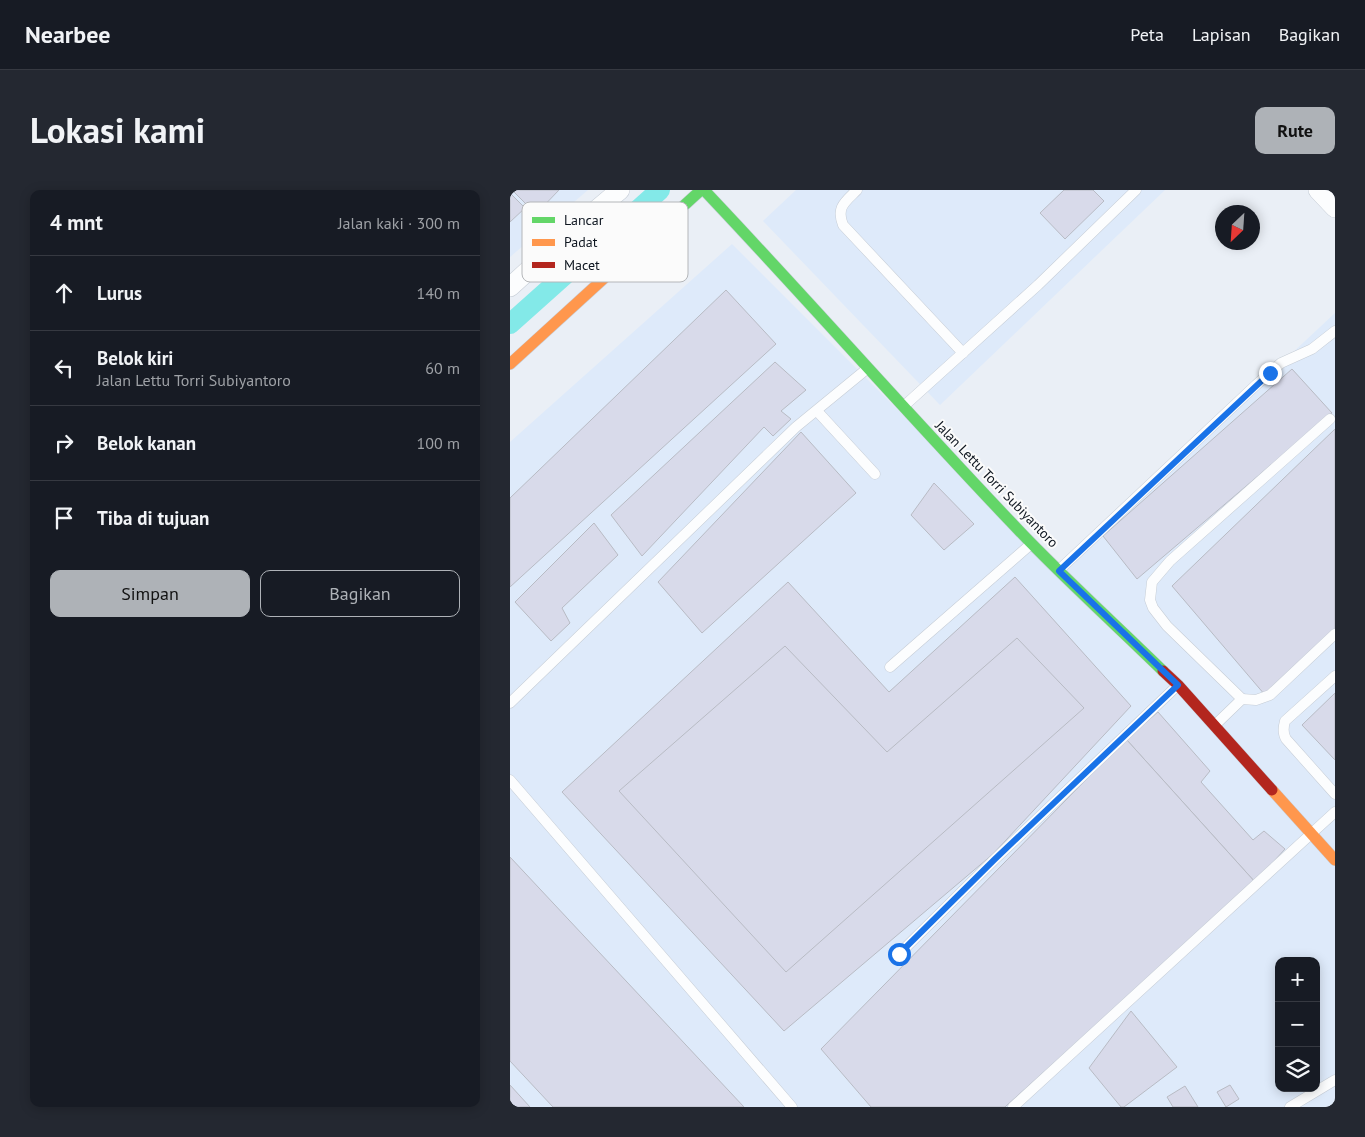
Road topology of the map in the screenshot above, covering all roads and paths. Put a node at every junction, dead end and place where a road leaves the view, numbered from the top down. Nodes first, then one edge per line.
1 (620, 190) edge
2 (702, 190) edge
3 (857, 190) edge
4 (1136, 190) edge
5 (1318, 190) edge
6 (606, 202) edge
7 (688, 203) edge
8 (1335, 208) edge
9 (522, 276) edge
10 (600, 282) edge
11 (510, 287) edge
12 (1335, 330) edge
13 (963, 353) junction
14 (510, 364) edge
15 (869, 368) junction
16 (903, 407) junction
17 (817, 411) junction
18 (1330, 419) dead end
19 (875, 474) dead end
20 (1032, 543) junction
21 (1059, 571) junction
22 (1335, 634) edge
23 (890, 668) dead end
24 (1335, 676) edge
25 (1178, 685) junction
26 (1242, 699) junction
27 (510, 703) edge
28 (1214, 725) junction
29 (510, 780) edge
30 (1335, 794) edge
31 (1335, 812) edge
32 (1311, 834) junction
33 (1335, 860) edge
34 (899, 954) dead end
35 (1335, 1080) edge
36 (792, 1107) edge
37 (1013, 1107) edge
38 (1290, 1107) edge

1 - 6 street
2 - 7 main road
2 - 15 main road, Jalan Lettu Torri Subiyantoro
3 - 13 lane
4 - 13 lane
5 - 8 street
9 - 11 street
10 - 14 main road
12 - 21 lane
13 - 16 lane
15 - 16 main road, Jalan Lettu Torri Subiyantoro
15 - 17 lane
16 - 20 main road, Jalan Lettu Torri Subiyantoro
17 - 19 lane
17 - 27 lane
18 - 26 lane
20 - 21 main road, Jalan Lettu Torri Subiyantoro
20 - 23 lane
21 - 25 main road, Jalan Lettu Torri Subiyantoro
22 - 26 lane
24 - 30 lane
25 - 28 main road, Jalan Lettu Torri Subiyantoro
25 - 34 lane
26 - 28 lane
28 - 32 main road, Jalan Lettu Torri Subiyantoro
29 - 36 lane
31 - 32 lane
32 - 33 main road, Jalan Lettu Torri Subiyantoro
32 - 37 lane
35 - 38 lane

